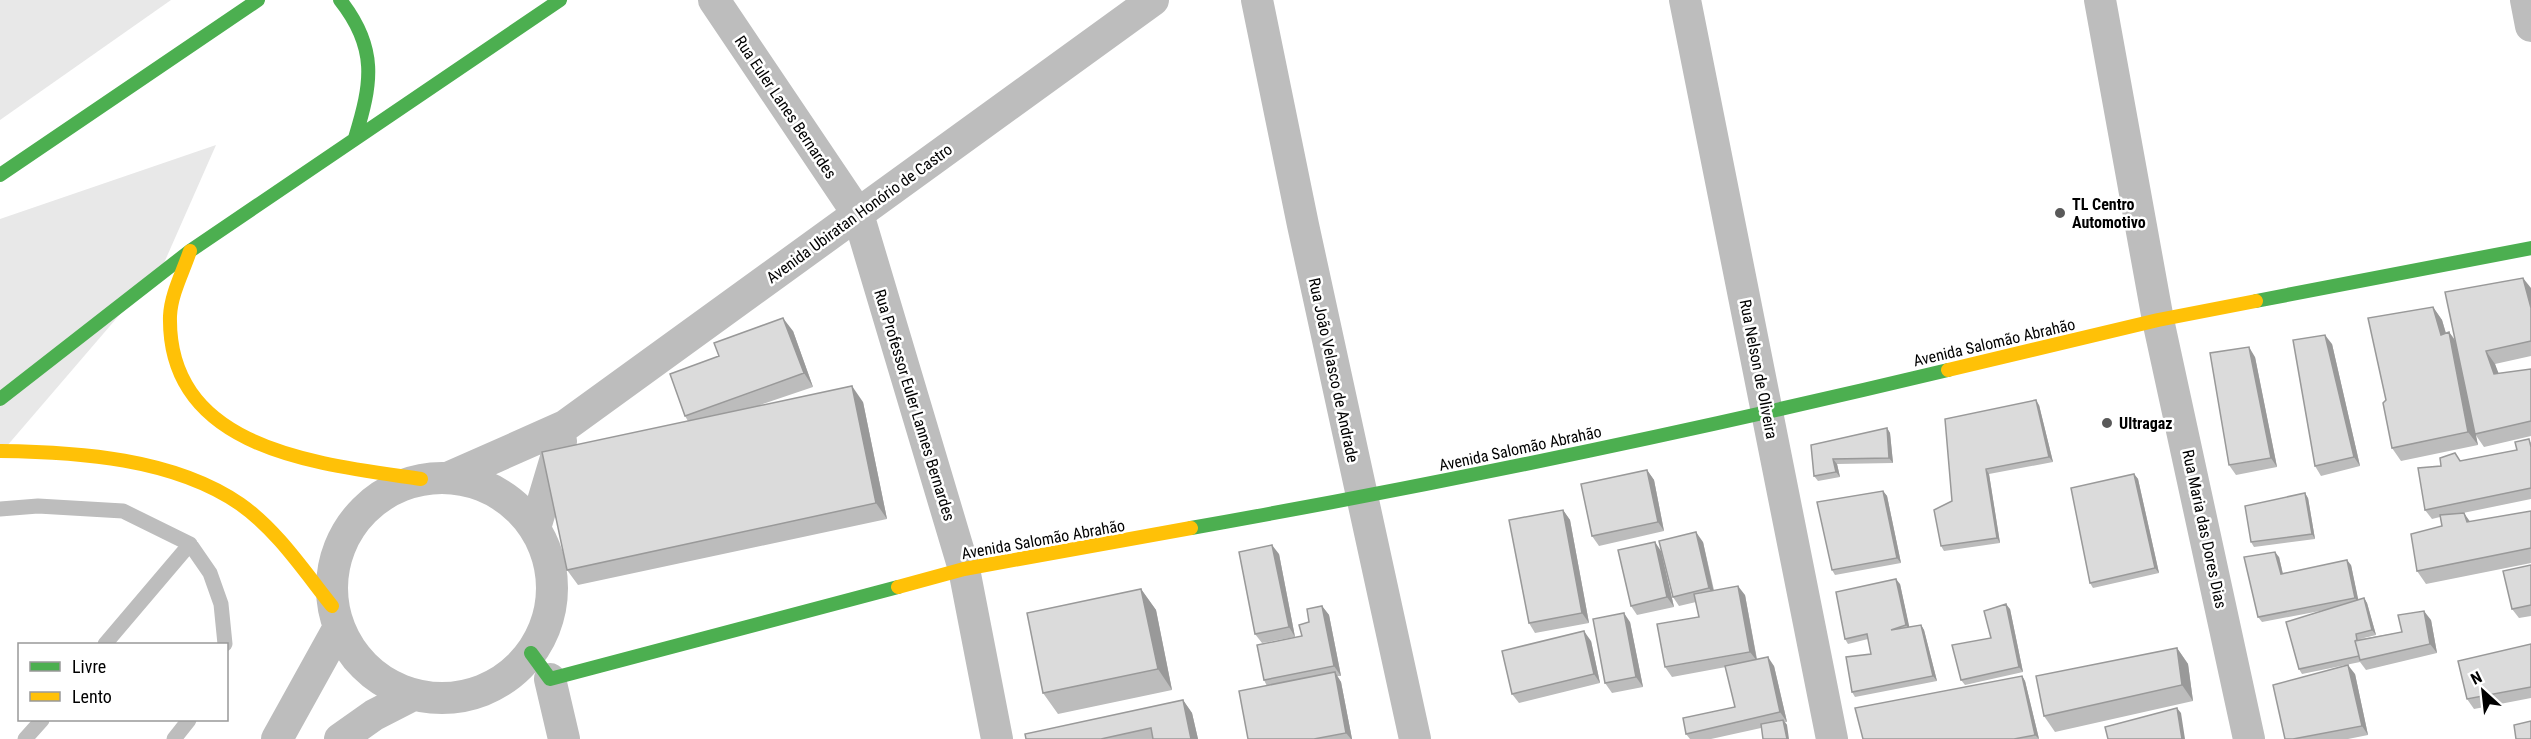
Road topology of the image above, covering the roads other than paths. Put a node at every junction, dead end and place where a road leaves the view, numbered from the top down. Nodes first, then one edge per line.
1 (258, 0) edge
2 (340, 0) edge
3 (560, 0) edge
4 (714, 0) edge
5 (1153, 0) edge
6 (1257, 0) edge
7 (1685, 0) edge
8 (2100, 0) edge
9 (2526, 0) edge
10 (2531, 26) edge
11 (356, 138) junction
12 (0, 175) edge
13 (858, 214) junction
14 (2531, 248) edge
15 (190, 252) junction
16 (2158, 320) junction
17 (0, 399) edge
18 (1768, 413) junction
19 (565, 426) junction
20 (0, 451) edge
21 (436, 478) junction
22 (1361, 498) junction
23 (0, 509) edge
24 (535, 528) junction
25 (190, 544) junction
26 (964, 569) junction
27 (335, 617) junction
28 (107, 643) edge
29 (225, 643) edge
30 (531, 653) junction
31 (550, 680) junction
32 (413, 695) junction
33 (41, 721) edge
34 (188, 721) edge
35 (25, 739) edge
36 (174, 739) edge
37 (277, 739) edge
38 (340, 739) edge
39 (564, 739) edge
40 (997, 739) edge
41 (1415, 739) edge
42 (1832, 739) edge
43 (2249, 739) edge

1 - 12 street
2 - 11 street
3 - 11 street
4 - 13 street, Rua Euler Lanes Bernardes
5 - 13 street, Avenida Ubiratan Honório de Castro
6 - 22 street, Rua João Velasco de Andrade
7 - 18 street, Rua Nelson de Oliveira
8 - 16 street, Rua Maria das Dores Dias
9 - 10 street
11 - 15 street
13 - 19 street, Avenida Ubiratan Honório de Castro
13 - 26 street, Rua Professor Euler Lannes Bernardes
14 - 16 street, Avenida Salomão Abrahão
15 - 17 street
15 - 21 street
16 - 18 street, Avenida Salomão Abrahão
16 - 43 street, Rua Maria das Dores Dias
18 - 22 street, Avenida Salomão Abrahão
18 - 42 street, Rua Nelson de Oliveira
19 - 21 street, Avenida Ubiratan Honório de Castro
19 - 24 street
20 - 27 street
21 - 24 street
21 - 27 street, Avenida Ubiratan Honório de Castro
22 - 26 street, Avenida Salomão Abrahão
22 - 41 street, Rua João Velasco de Andrade
23 - 25 lane
24 - 30 street
25 - 28 lane
25 - 29 lane
26 - 31 street, Avenida Salomão Abrahão
26 - 40 street, Rua Professor Euler Lannes Bernardes
27 - 32 street
27 - 37 street
30 - 31 street
30 - 32 street
31 - 39 street
32 - 38 street
33 - 35 lane
34 - 36 lane

